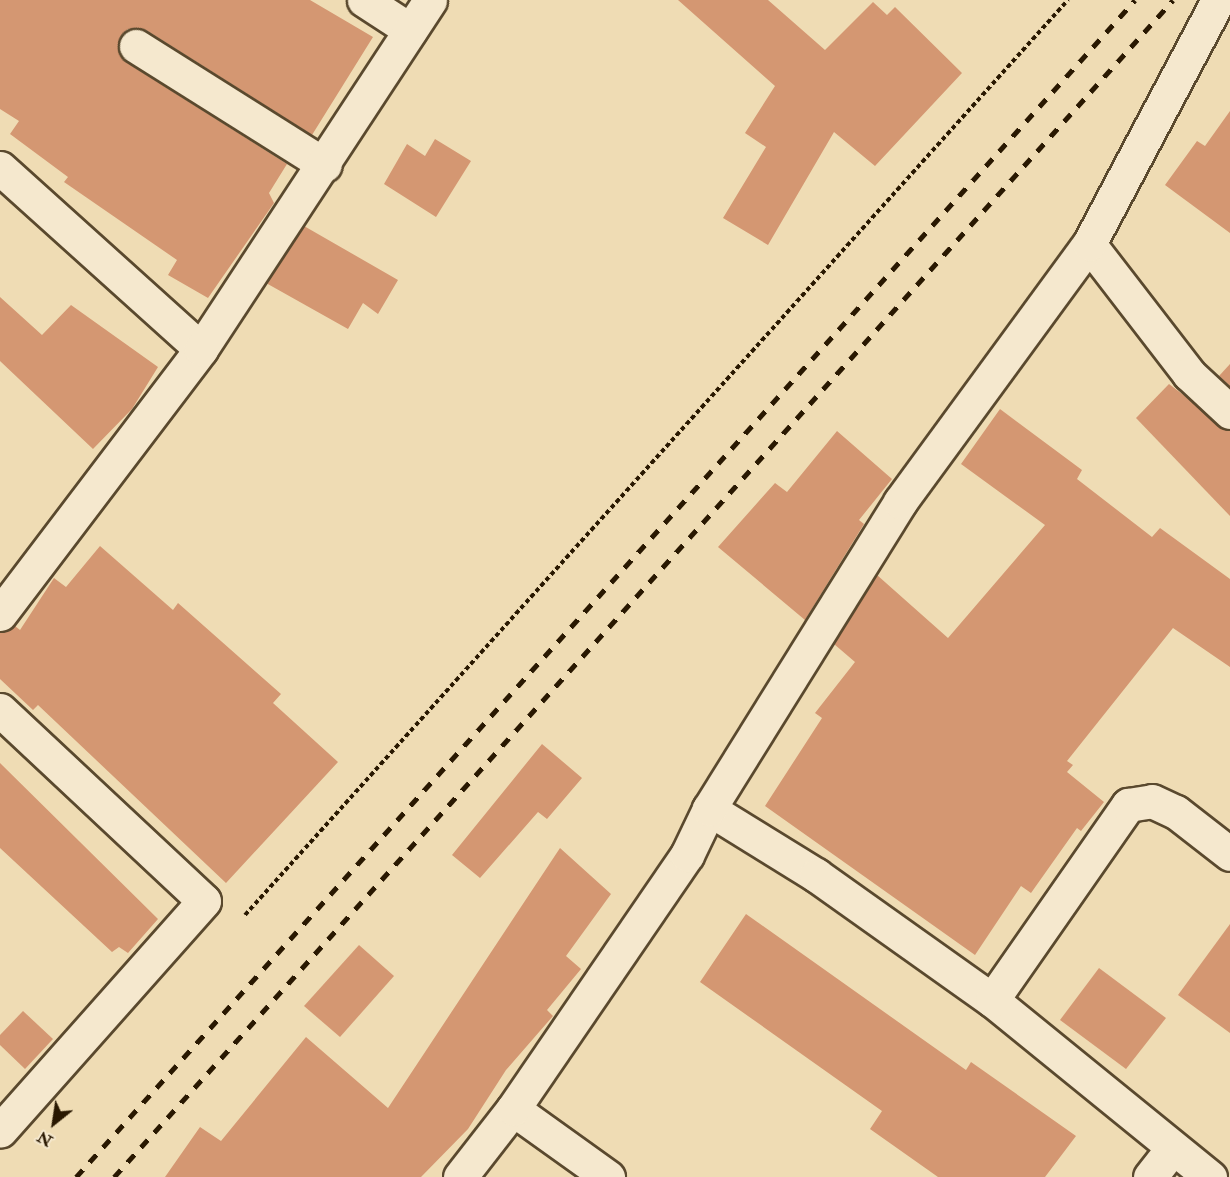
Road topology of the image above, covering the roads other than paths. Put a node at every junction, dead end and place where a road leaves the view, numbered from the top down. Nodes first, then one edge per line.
1 (363, 0) edge
2 (430, 0) edge
3 (1218, 0) edge
4 (411, 30) junction
5 (136, 46) dead end
6 (325, 165) junction
7 (0, 168) edge
8 (1089, 244) junction
9 (201, 349) junction
10 (1230, 412) edge
11 (0, 614) edge
12 (0, 710) edge
13 (709, 809) junction
14 (1230, 854) edge
15 (992, 1000) junction
16 (513, 1109) junction
17 (0, 1131) edge
18 (1173, 1148) junction
19 (460, 1177) edge
20 (608, 1177) edge
21 (1150, 1177) edge
22 (1210, 1177) edge

1 - 4 street
2 - 4 street
3 - 8 street
4 - 6 street
5 - 6 street
6 - 9 street
7 - 9 street
8 - 10 street
8 - 13 street
9 - 11 street
12 - 17 street
13 - 15 street
13 - 16 street
14 - 15 street
15 - 18 street
16 - 19 street
16 - 20 street
18 - 21 street
18 - 22 street

